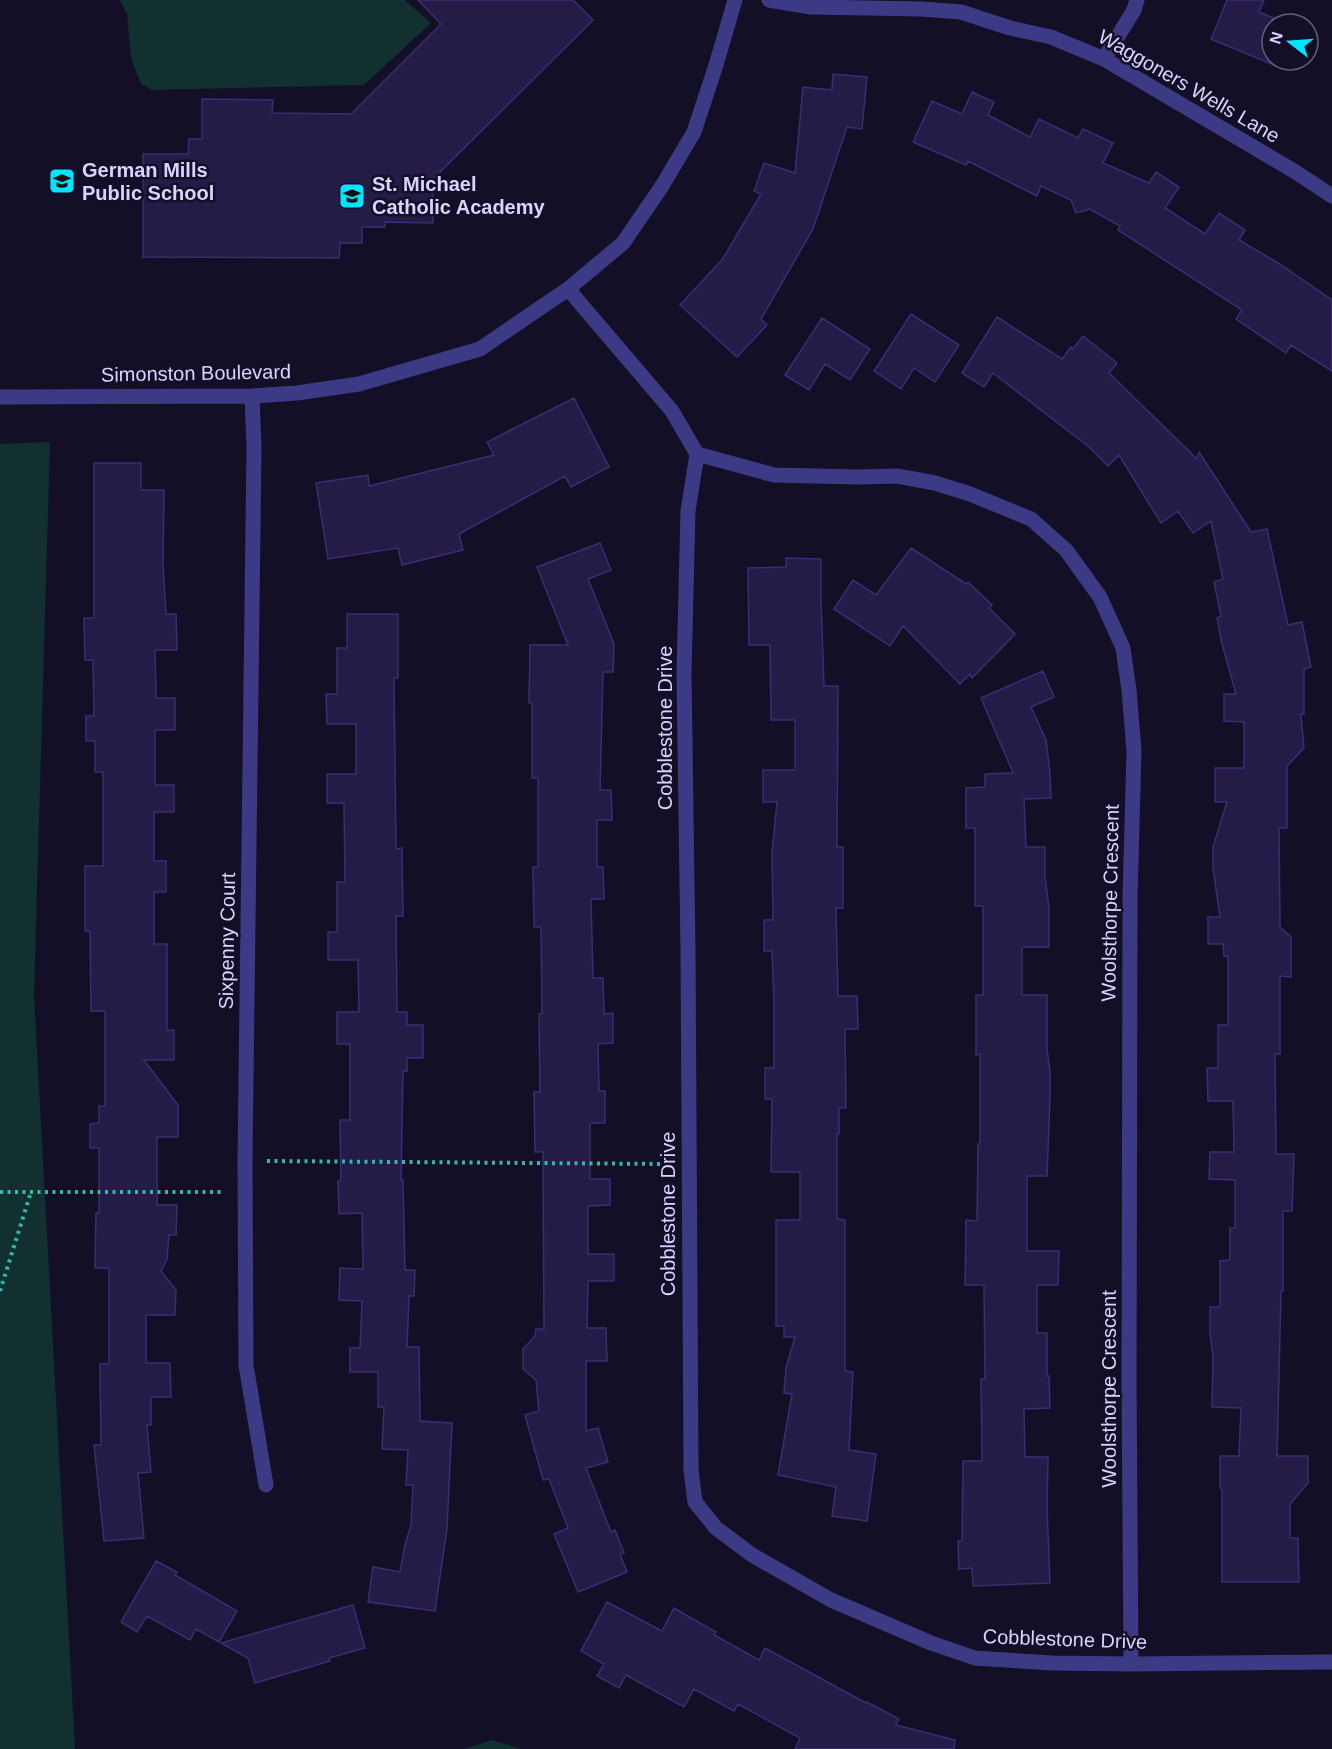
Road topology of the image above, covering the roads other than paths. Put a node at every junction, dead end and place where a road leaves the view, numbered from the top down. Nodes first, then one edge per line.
1 (735, 0) edge
2 (769, 0) edge
3 (1137, 0) edge
4 (1104, 59) junction
5 (1332, 196) edge
6 (568, 289) junction
7 (252, 396) junction
8 (0, 397) edge
9 (697, 454) junction
10 (266, 1485) dead end
11 (1332, 1662) edge
12 (1131, 1664) junction

1 - 6 street, Simonston Boulevard
2 - 4 street, Waggoners Wells Lane
3 - 4 street
4 - 5 street, Waggoners Wells Lane
6 - 7 street, Simonston Boulevard
6 - 9 street
7 - 8 street, Simonston Boulevard
7 - 10 street, Sixpenny Court
9 - 12 street, Woolsthorpe Crescent
9 - 12 street, Cobblestone Drive
11 - 12 street, Cobblestone Drive

